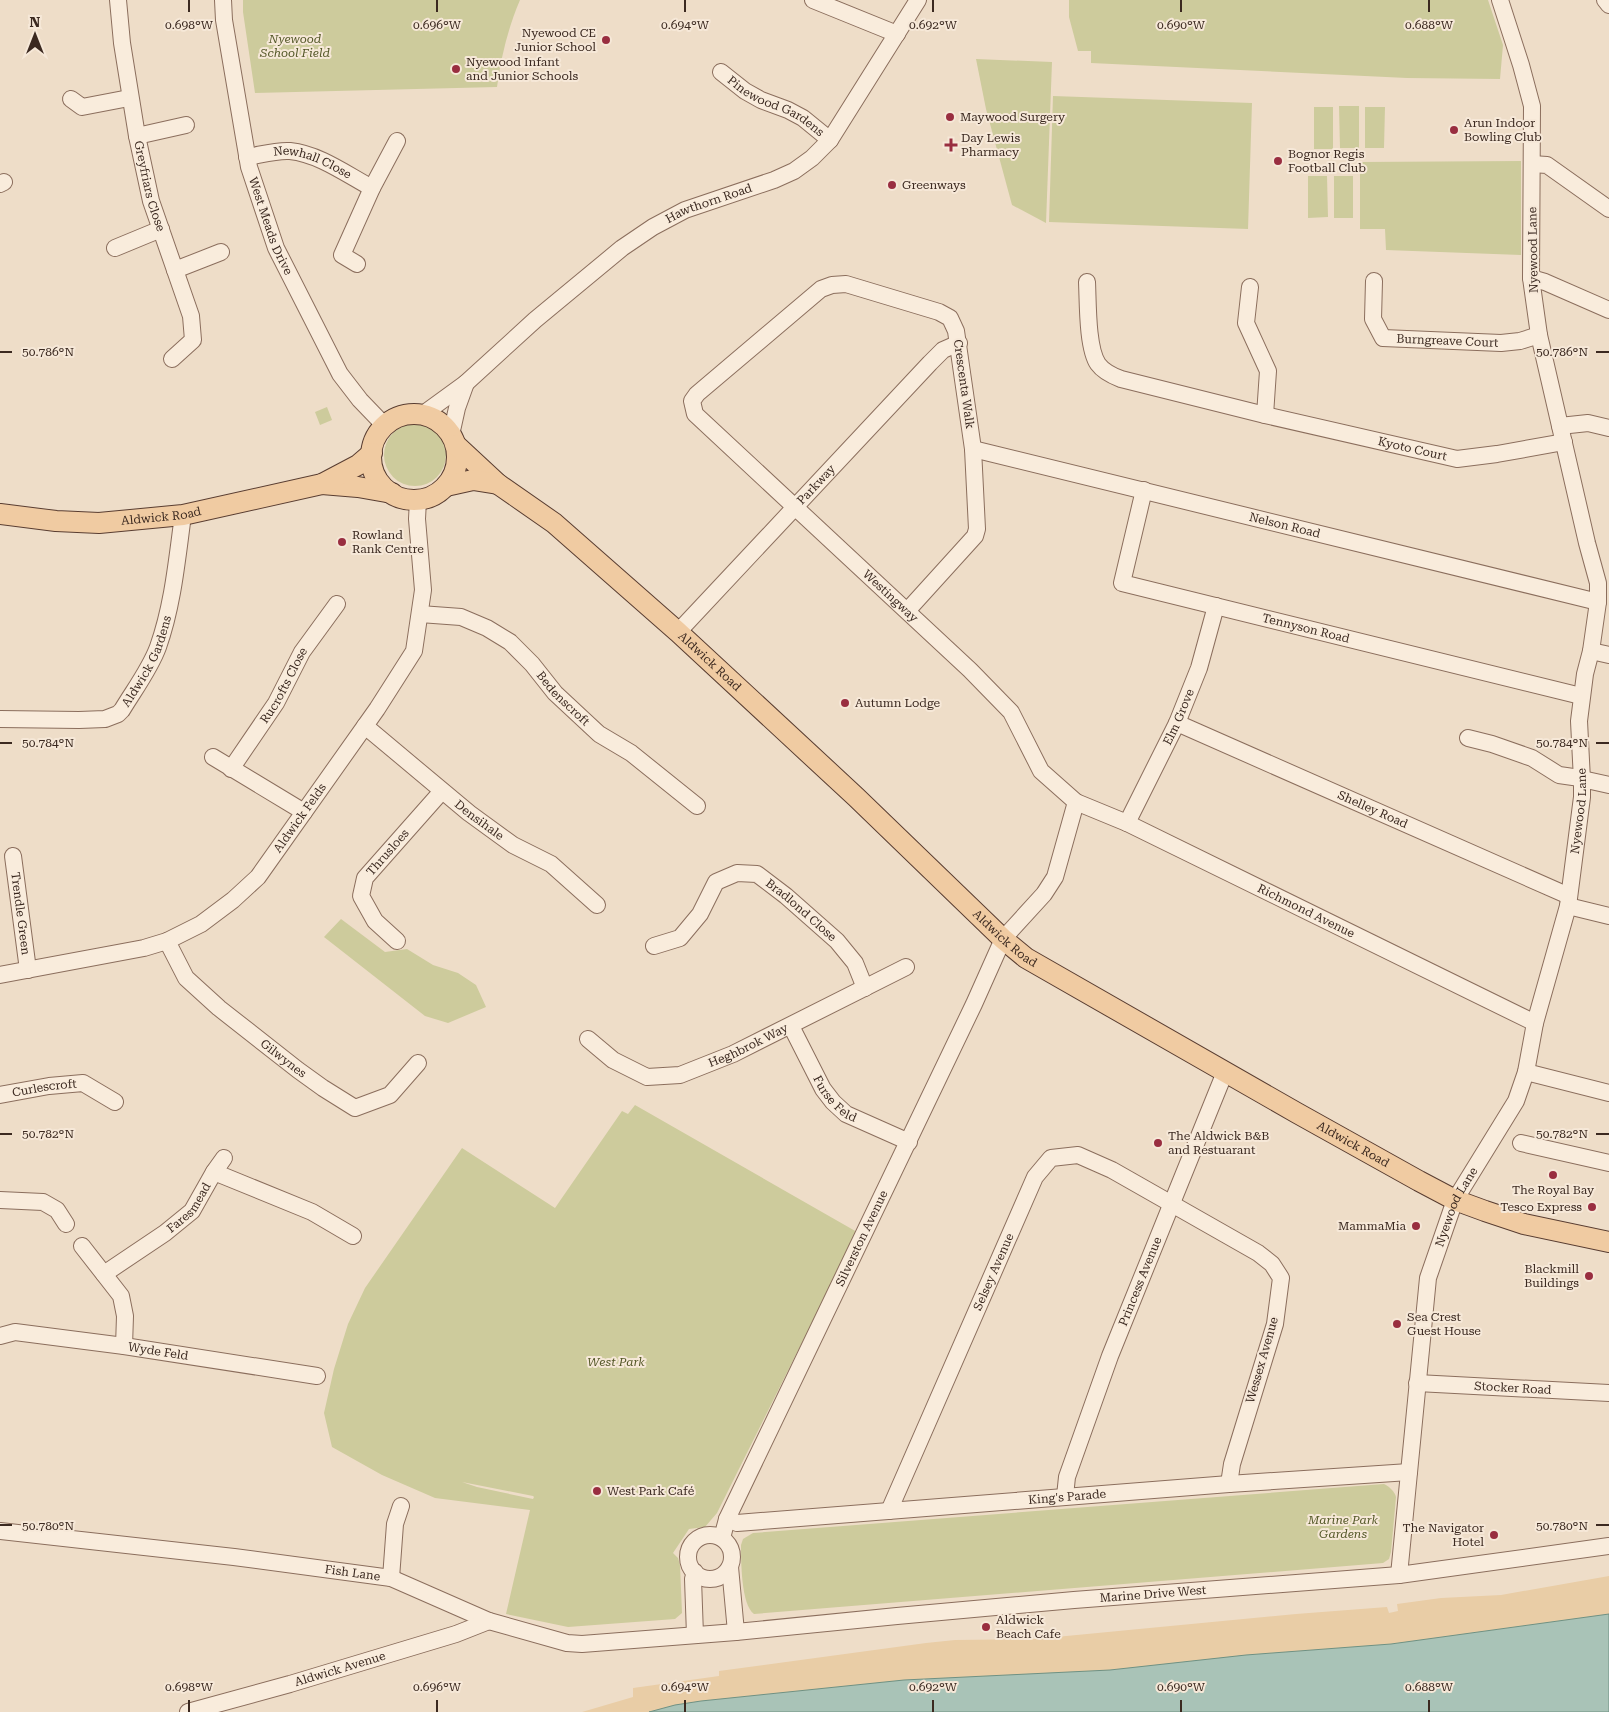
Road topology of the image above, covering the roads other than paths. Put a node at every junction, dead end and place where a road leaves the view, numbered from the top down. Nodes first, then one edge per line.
1 (118, 0) edge
2 (223, 0) edge
3 (813, 0) edge
4 (918, 0) edge
5 (1500, 0) edge
6 (1605, 0) edge
7 (1609, 5) edge
8 (846, 6) edge
9 (897, 34) junction
10 (721, 72) dead end
11 (129, 98) junction
12 (71, 99) dead end
13 (186, 125) dead end
14 (137, 136) junction
15 (830, 140) junction
16 (397, 141) dead end
17 (247, 157) junction
18 (1532, 164) junction
19 (372, 188) junction
20 (1609, 209) edge
21 (161, 229) junction
22 (115, 248) dead end
23 (221, 252) dead end
24 (357, 264) dead end
25 (175, 270) junction
26 (1531, 278) junction
27 (1374, 281) dead end
28 (1087, 282) dead end
29 (1250, 287) dead end
30 (1609, 310) edge
31 (1539, 335) junction
32 (959, 343) junction
33 (172, 359) dead end
34 (466, 383) junction
35 (692, 401) joint
36 (422, 415) junction
37 (1265, 415) junction
38 (385, 426) junction
39 (1609, 428) edge
40 (1562, 434) junction
41 (454, 440) junction
42 (973, 448) junction
43 (372, 453) junction
44 (322, 484) junction
45 (498, 484) junction
46 (446, 486) junction
47 (1144, 490) junction
48 (392, 493) junction
49 (418, 500) junction
50 (795, 507) junction
51 (0, 514) edge
52 (183, 516) junction
53 (1604, 579) edge
54 (1598, 602) junction
55 (337, 604) dead end
56 (1216, 606) junction
57 (907, 611) junction
58 (420, 614) junction
59 (678, 632) junction
60 (1591, 651) junction
61 (1609, 655) edge
62 (1581, 696) junction
63 (0, 719) edge
64 (1176, 723) junction
65 (365, 726) junction
66 (1468, 738) dead end
67 (213, 757) dead end
68 (231, 769) junction
69 (1582, 780) junction
70 (1609, 785) edge
71 (442, 791) junction
72 (1076, 802) junction
73 (697, 806) dead end
74 (304, 812) junction
75 (1127, 823) junction
76 (14, 856) dead end
77 (1569, 901) junction
78 (597, 905) dead end
79 (1609, 916) edge
80 (1003, 939) junction
81 (167, 941) junction
82 (397, 941) dead end
83 (654, 946) dead end
84 (906, 967) dead end
85 (28, 970) junction
86 (0, 975) edge
87 (865, 988) junction
88 (1535, 1023) junction
89 (791, 1026) junction
90 (588, 1039) dead end
91 (418, 1063) dead end
92 (1224, 1072) junction
93 (1526, 1072) junction
94 (1609, 1093) edge
95 (0, 1095) edge
96 (114, 1102) dead end
97 (908, 1142) junction
98 (1521, 1143) dead end
99 (224, 1158) dead end
100 (1609, 1163) edge
101 (214, 1172) junction
102 (0, 1200) edge
103 (1455, 1200) junction
104 (1172, 1204) junction
105 (66, 1224) dead end
106 (353, 1236) dead end
107 (1609, 1242) edge
108 (82, 1246) dead end
109 (104, 1274) junction
110 (0, 1336) edge
111 (124, 1346) junction
112 (317, 1376) dead end
113 (1417, 1383) junction
114 (1609, 1393) edge
115 (1409, 1472) junction
116 (1229, 1484) junction
117 (1065, 1496) junction
118 (401, 1506) dead end
119 (889, 1511) junction
120 (728, 1520) junction
121 (0, 1531) edge
122 (722, 1538) junction
123 (1609, 1546) edge
124 (730, 1567) junction
125 (695, 1572) junction
126 (1399, 1575) junction
127 (391, 1578) junction
128 (489, 1621) junction
129 (736, 1632) junction
130 (695, 1636) junction
131 (188, 1712) edge

1 - 11 street, Greyfriars Close
2 - 17 street, West Meads Drive
3 - 8 street
4 - 9 street, Hawthorn Road
5 - 18 street, Nyewood Lane
6 - 7 street
8 - 9 street
9 - 15 street, Hawthorn Road
10 - 15 street, Pinewood Gardens
11 - 12 street
11 - 14 street, Greyfriars Close
13 - 14 street
14 - 21 street, Greyfriars Close
15 - 34 street, Hawthorn Road
16 - 19 street
17 - 19 street, Newhall Close
17 - 38 street, West Meads Drive
18 - 20 street
18 - 26 street, Nyewood Lane
19 - 24 street
21 - 22 street
21 - 25 street, Greyfriars Close
23 - 25 street
25 - 33 street, Greyfriars Close
26 - 30 street
26 - 31 street, Nyewood Lane
27 - 31 street, Burngreave Court
28 - 37 street, Kyoto Court
29 - 37 street
31 - 40 street, Nyewood Lane
32 - 35 street, Crescenta Walk
32 - 42 street, Crescenta Walk
32 - 50 street, Parkway
34 - 36 street, Hawthorn Road
34 - 41 street
35 - 50 street, Westingway
36 - 38 main road
36 - 41 main road
37 - 40 street, Kyoto Court
38 - 43 main road
39 - 40 street, Kyoto Court
40 - 53 street, Nyewood Lane
41 - 45 main road, Aldwick Road
41 - 46 main road
42 - 47 street, Nelson Road
42 - 57 street, Crescenta Walk
43 - 44 main road
43 - 48 main road
44 - 48 main road
44 - 52 main road, Aldwick Road
45 - 46 main road
45 - 59 main road, Aldwick Road
46 - 49 main road
47 - 54 street, Nelson Road
47 - 56 street, Tennyson Road
48 - 49 main road
49 - 58 street, Aldwick Felds
50 - 57 street, Westingway
50 - 59 street, Parkway
51 - 52 main road, Aldwick Road
52 - 63 street, Aldwick Gardens
53 - 54 street, Nyewood Lane
54 - 60 street, Nyewood Lane
55 - 68 street, Rucrofts Close
56 - 62 street, Tennyson Road
56 - 64 street, Elm Grove
57 - 72 street, Westingway
58 - 65 street, Aldwick Felds
58 - 73 street, Bedenscroft
59 - 80 main road, Aldwick Road
60 - 61 street
60 - 62 street, Nyewood Lane
62 - 69 street, Nyewood Lane
64 - 75 street, Elm Grove
64 - 77 street, Shelley Road
65 - 71 street, Densihale
65 - 74 street, Aldwick Felds
66 - 69 street
67 - 68 street
68 - 74 street
69 - 70 street
69 - 77 street, Nyewood Lane
71 - 78 street, Densihale
71 - 82 street, Thrusloes
72 - 75 street, Richmond Avenue
72 - 80 street, Silverston Avenue
74 - 81 street, Aldwick Felds
75 - 88 street, Richmond Avenue
76 - 85 street, Trendle Green
77 - 79 street, Shelley Road
77 - 88 street, Nyewood Lane
80 - 92 main road, Aldwick Road
80 - 97 street, Silverston Avenue
81 - 85 street, Aldwick Felds
81 - 91 street, Gilwynes
83 - 87 street, Bradlond Close
84 - 87 street, Heghbrok Way
85 - 86 street, Aldwick Felds
87 - 89 street, Heghbrok Way
88 - 93 street, Nyewood Lane
89 - 90 street, Heghbrok Way
89 - 97 street, Furse Feld
92 - 103 main road, Aldwick Road
92 - 104 street, Princess Avenue
93 - 94 street
93 - 103 street, Nyewood Lane
95 - 96 street, Curlescroft
97 - 120 street, Silverston Avenue
98 - 100 street
99 - 101 street
101 - 106 street, Faresmead
101 - 109 street, Faresmead
102 - 105 street
103 - 107 main road, Aldwick Road
103 - 113 street, Nyewood Lane
104 - 116 street, Wessex Avenue
104 - 117 street, Princess Avenue
104 - 119 street, Selsey Avenue
108 - 109 street
109 - 111 street
110 - 111 street, Wyde Feld
111 - 112 street, Wyde Feld
113 - 114 street, Stocker Road
113 - 115 street, Nyewood Lane
115 - 116 street, King's Parade
115 - 126 street, Nyewood Lane
116 - 117 street, King's Parade
117 - 119 street, King's Parade
118 - 127 street
119 - 120 street, King's Parade
120 - 122 street, Silverston Avenue
121 - 127 street, Fish Lane
122 - 124 street
122 - 125 street
123 - 126 street, Marine Drive West
124 - 125 street
124 - 129 street
125 - 130 street
126 - 129 street, Marine Drive West
127 - 128 street, Fish Lane
128 - 130 street, Fish Lane
128 - 131 street, Aldwick Avenue
129 - 130 street, Marine Drive West

